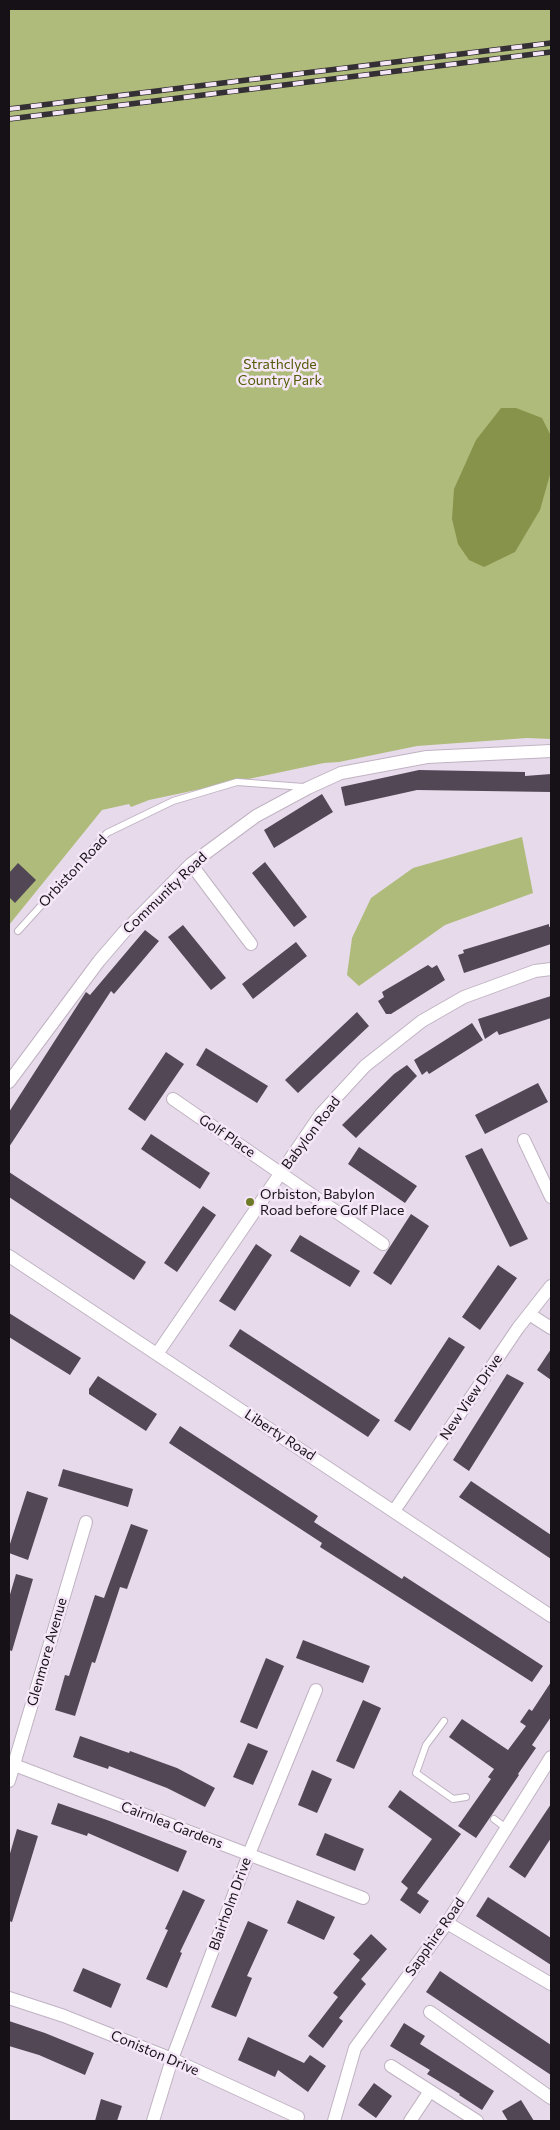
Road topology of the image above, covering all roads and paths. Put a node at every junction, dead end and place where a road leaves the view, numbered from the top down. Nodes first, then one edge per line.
1 (551, 751) edge
2 (308, 788) junction
3 (191, 864) junction
4 (18, 931) dead end
5 (250, 944) dead end
6 (551, 968) edge
7 (9, 1082) edge
8 (173, 1099) dead end
9 (524, 1140) dead end
10 (281, 1173) junction
11 (551, 1197) edge
12 (383, 1244) dead end
13 (9, 1256) edge
14 (551, 1286) edge
15 (529, 1314) junction
16 (551, 1328) edge
17 (157, 1354) junction
18 (394, 1510) junction
19 (86, 1522) dead end
20 (551, 1616) edge
21 (316, 1690) dead end
22 (444, 1721) dead end
23 (551, 1757) edge
24 (11, 1764) edge
25 (546, 1776) edge
26 (9, 1781) edge
27 (466, 1797) dead end
28 (494, 1819) dead end
29 (506, 1828) junction
30 (248, 1854) junction
31 (363, 1898) dead end
32 (447, 1923) junction
33 (551, 1984) edge
34 (9, 1998) edge
35 (430, 2012) dead end
36 (172, 2060) junction
37 (392, 2066) dead end
38 (430, 2091) junction
39 (551, 2098) edge
40 (298, 2117) dead end
41 (153, 2121) edge
42 (334, 2121) edge
43 (410, 2121) edge
44 (477, 2121) edge

1 - 2 street, Community Road
2 - 3 street, Community Road
2 - 4 lane, Orbiston Road
3 - 5 street
3 - 7 street, Community Road
6 - 10 street, Babylon Road
8 - 10 street, Golf Place
9 - 11 street
10 - 12 street, Golf Place
10 - 17 street, Babylon Road
13 - 17 street, Liberty Road
14 - 15 street, New View Drive
15 - 16 street
15 - 18 street, New View Drive
17 - 18 street, Liberty Road
18 - 20 street, Liberty Road
19 - 24 street, Glenmore Avenue
21 - 30 street, Blairholm Drive
22 - 27 lane
23 - 25 street, Sapphire Road
24 - 26 street, Glenmore Avenue
24 - 30 street, Cairnlea Gardens
25 - 29 street, Sapphire Road
28 - 29 lane
29 - 32 street, Sapphire Road
30 - 31 street, Cairnlea Gardens
30 - 36 street, Blairholm Drive
32 - 33 street
32 - 42 street, Sapphire Road
34 - 36 street, Coniston Drive
35 - 39 street
36 - 40 street, Coniston Drive
36 - 41 street, Blairholm Drive
37 - 38 street
38 - 43 street
38 - 44 street

